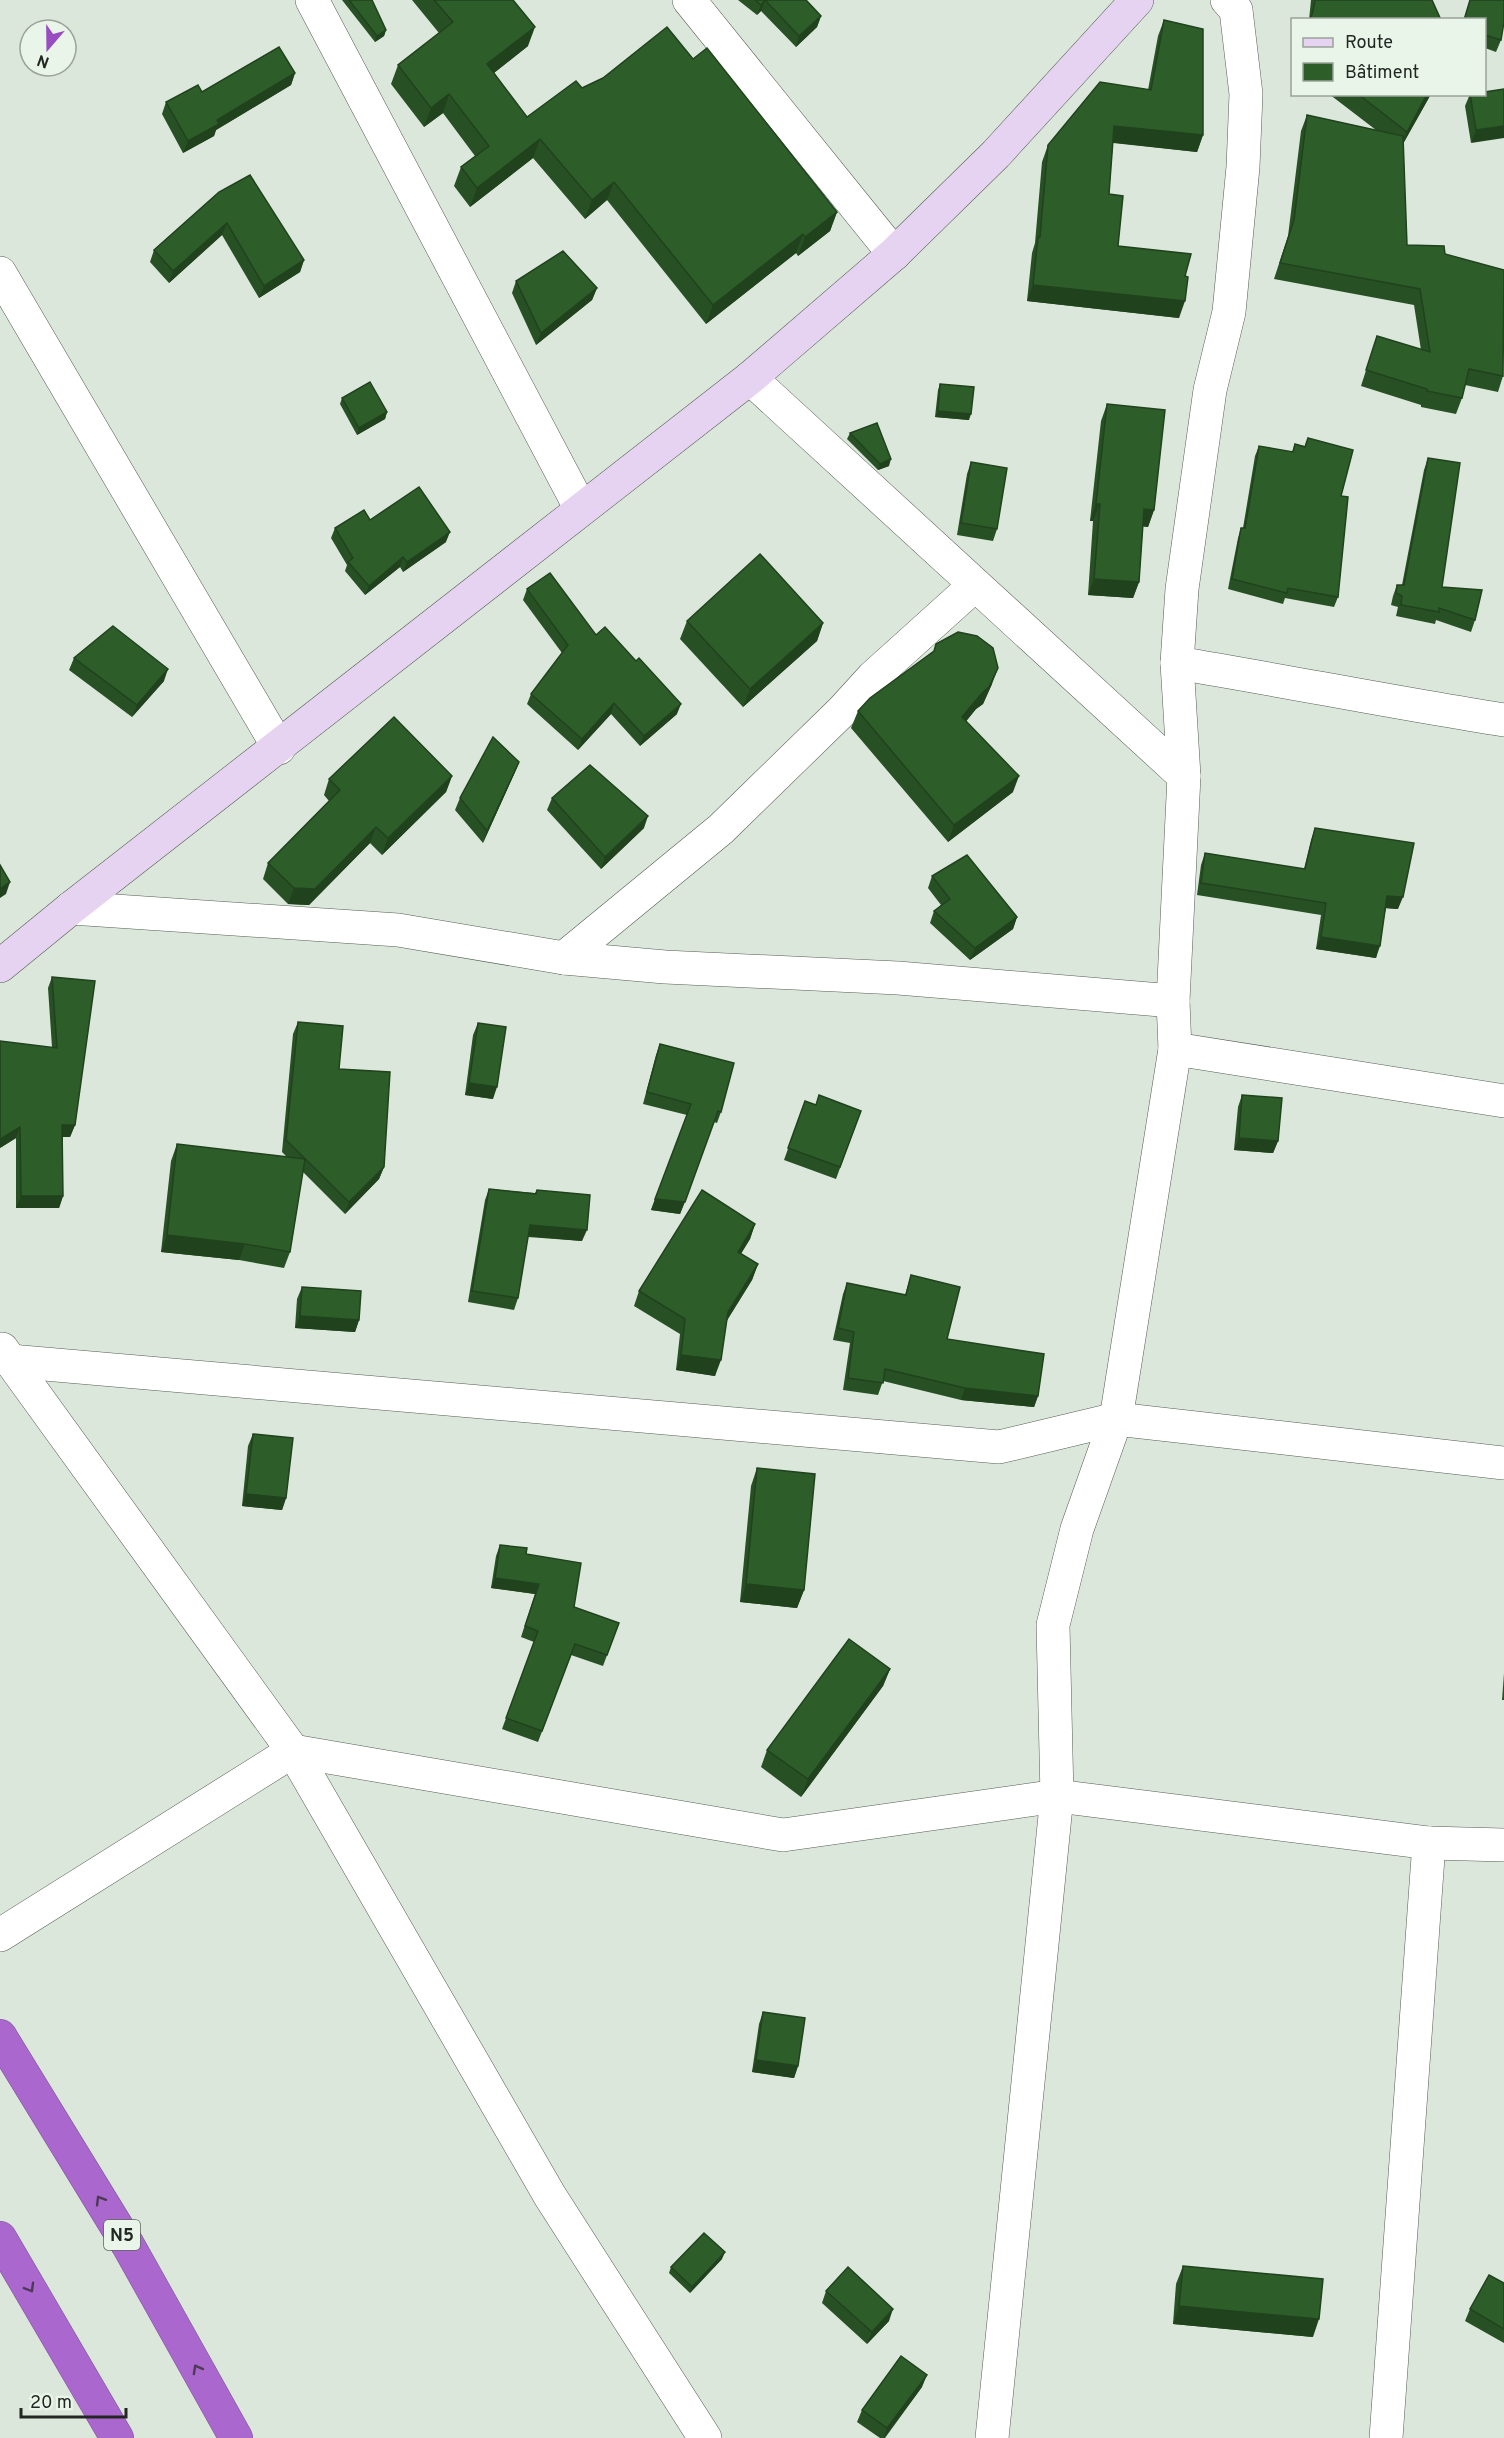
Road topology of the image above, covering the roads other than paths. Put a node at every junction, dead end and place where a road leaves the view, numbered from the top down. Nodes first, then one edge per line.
1 (312, 0) edge
2 (689, 0) edge
3 (1137, 0) edge
4 (1227, 0) edge
5 (894, 254) junction
6 (0, 273) edge
7 (750, 378) junction
8 (581, 509) junction
9 (975, 585) junction
10 (1177, 663) junction
11 (1504, 720) edge
12 (279, 748) junction
13 (1184, 776) junction
14 (71, 908) junction
15 (564, 958) junction
16 (0, 966) edge
17 (1173, 1001) junction
18 (1175, 1049) junction
19 (1504, 1101) edge
20 (5, 1354) edge
21 (1116, 1419) junction
22 (1504, 1463) edge
23 (293, 1751) junction
24 (1057, 1796) junction
25 (1429, 1843) junction
26 (1504, 1845) edge
27 (0, 1935) edge
28 (0, 2036) edge
29 (0, 2238) edge
30 (117, 2438) edge
31 (236, 2438) edge
32 (705, 2438) edge
33 (992, 2438) edge
34 (1386, 2438) edge

1 - 8 street
2 - 5 street
3 - 5 street
4 - 10 street
5 - 7 street
6 - 12 street
7 - 8 street
7 - 9 street
8 - 12 street
9 - 13 street
9 - 15 street
10 - 11 street
10 - 13 street
12 - 14 street
13 - 17 street
14 - 15 street
14 - 16 street
15 - 17 street
17 - 18 street
18 - 19 street
18 - 21 street
20 - 21 street
20 - 23 street
21 - 22 street
21 - 24 street
23 - 24 street
23 - 27 street
23 - 32 street
24 - 25 street
24 - 33 street
25 - 26 street
25 - 34 street
31 -> 28 highway, N5
29 -> 30 highway

